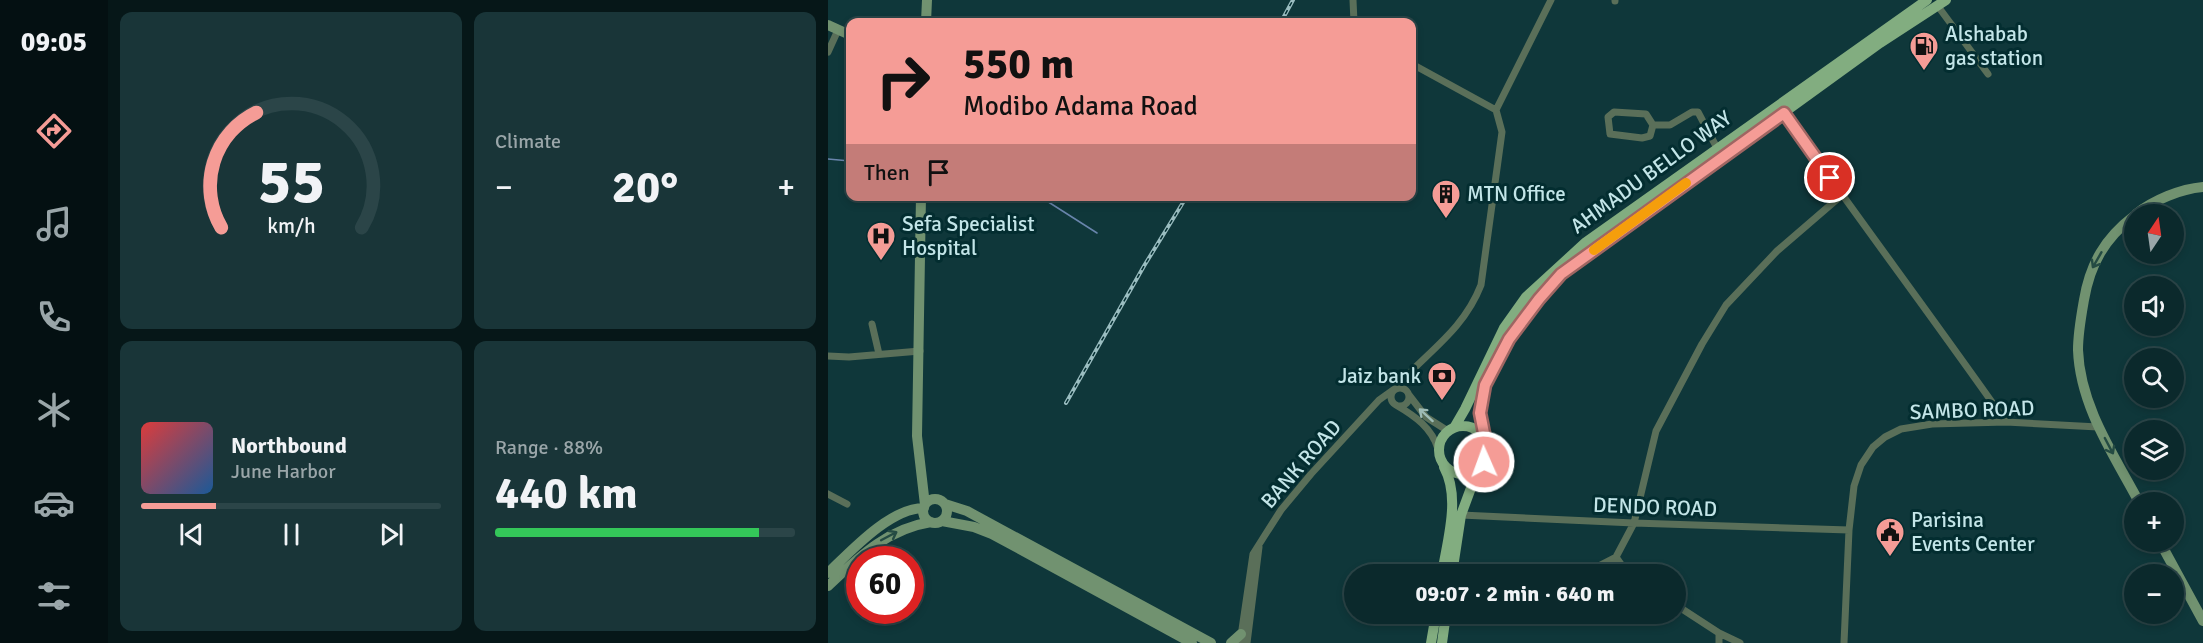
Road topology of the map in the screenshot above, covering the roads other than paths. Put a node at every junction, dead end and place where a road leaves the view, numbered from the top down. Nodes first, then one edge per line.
1 (927, 0) edge
2 (1353, 0) edge
3 (1551, 0) edge
4 (1937, 2) edge
5 (926, 18) edge
6 (1354, 18) edge
7 (833, 27) edge
8 (828, 52) edge
9 (1416, 66) edge
10 (1988, 74) dead end
11 (1496, 110) junction
12 (1784, 113) junction
13 (1653, 125) junction
14 (1717, 148) junction
15 (2203, 187) edge
16 (1842, 195) junction
17 (921, 201) edge
18 (2149, 204) edge
19 (2124, 224) edge
20 (872, 324) dead end
21 (920, 351) junction
22 (879, 354) junction
23 (828, 356) edge
24 (1411, 373) junction
25 (1395, 388) junction
26 (1408, 392) junction
27 (1395, 404) junction
28 (1374, 406) junction
29 (2006, 422) junction
30 (2098, 426) junction
31 (1451, 429) junction
32 (1484, 440) junction
33 (1438, 449) junction
34 (1443, 464) junction
35 (1478, 469) junction
36 (922, 476) junction
37 (2134, 492) edge
38 (828, 494) edge
39 (942, 502) junction
40 (847, 504) dead end
41 (924, 506) junction
42 (1461, 515) junction
43 (936, 521) junction
44 (1634, 523) junction
45 (1849, 530) junction
46 (2165, 552) edge
47 (1616, 556) junction
48 (1443, 564) edge
49 (1454, 564) edge
50 (1601, 564) edge
51 (1621, 564) edge
52 (828, 573) edge
53 (828, 586) edge
54 (1686, 612) edge
55 (2203, 621) edge
56 (1434, 624) edge
57 (1445, 624) edge
58 (1719, 633) junction
59 (1242, 640) edge
60 (1192, 643) edge
61 (1211, 643) edge
62 (1231, 643) edge
63 (1431, 643) edge
64 (1442, 643) edge
65 (1719, 643) edge
66 (1740, 643) edge
67 (1844, 643) edge

1 - 5 street
2 - 6 street
3 - 11 street
4 - 10 street
4 - 12 main road, AHMADU BELLO WAY
4 - 14 main road, AHMADU BELLO WAY
7 - 8 street
9 - 11 street
11 - 24 street, BANK ROAD
12 - 16 street
12 - 32 main road, AHMADU BELLO WAY
13 - 13 street
13 - 14 street
14 - 31 main road, AHMADU BELLO WAY
15 - 18 street
16 - 29 street
16 - 44 street
17 - 21 street
19 -> 30 street
20 - 22 street
21 - 22 street
21 - 36 street
22 - 23 street
24 - 25 street, BANK ROAD
24 - 26 street
25 - 26 street
25 - 27 street
25 - 28 street, BANK ROAD
26 - 27 street
31 -> 26 street
27 - 28 street
27 - 33 street
28 - 59 street, BANK ROAD
29 - 30 street, SAMBO ROAD
29 - 45 street, SAMBO ROAD
30 -> 37 street
31 - 32 main road
31 - 33 main road
32 - 35 main road
33 - 34 main road
34 - 35 main road
34 - 48 main road
35 - 42 main road
36 - 39 street
36 - 41 street
38 - 40 street
39 - 41 street
39 - 43 street
39 - 61 street
41 - 43 street
41 - 52 street
42 - 44 street, DENDO ROAD
42 - 49 main road
53 -> 43 street
43 - 60 street
44 - 45 street, DENDO ROAD
44 - 47 street
45 - 67 street, SAMBO ROAD
46 - 55 street
47 - 50 street
47 - 51 street
54 - 58 street
56 - 63 main road
57 - 64 main road
58 - 65 street
58 - 66 street
59 - 62 street

